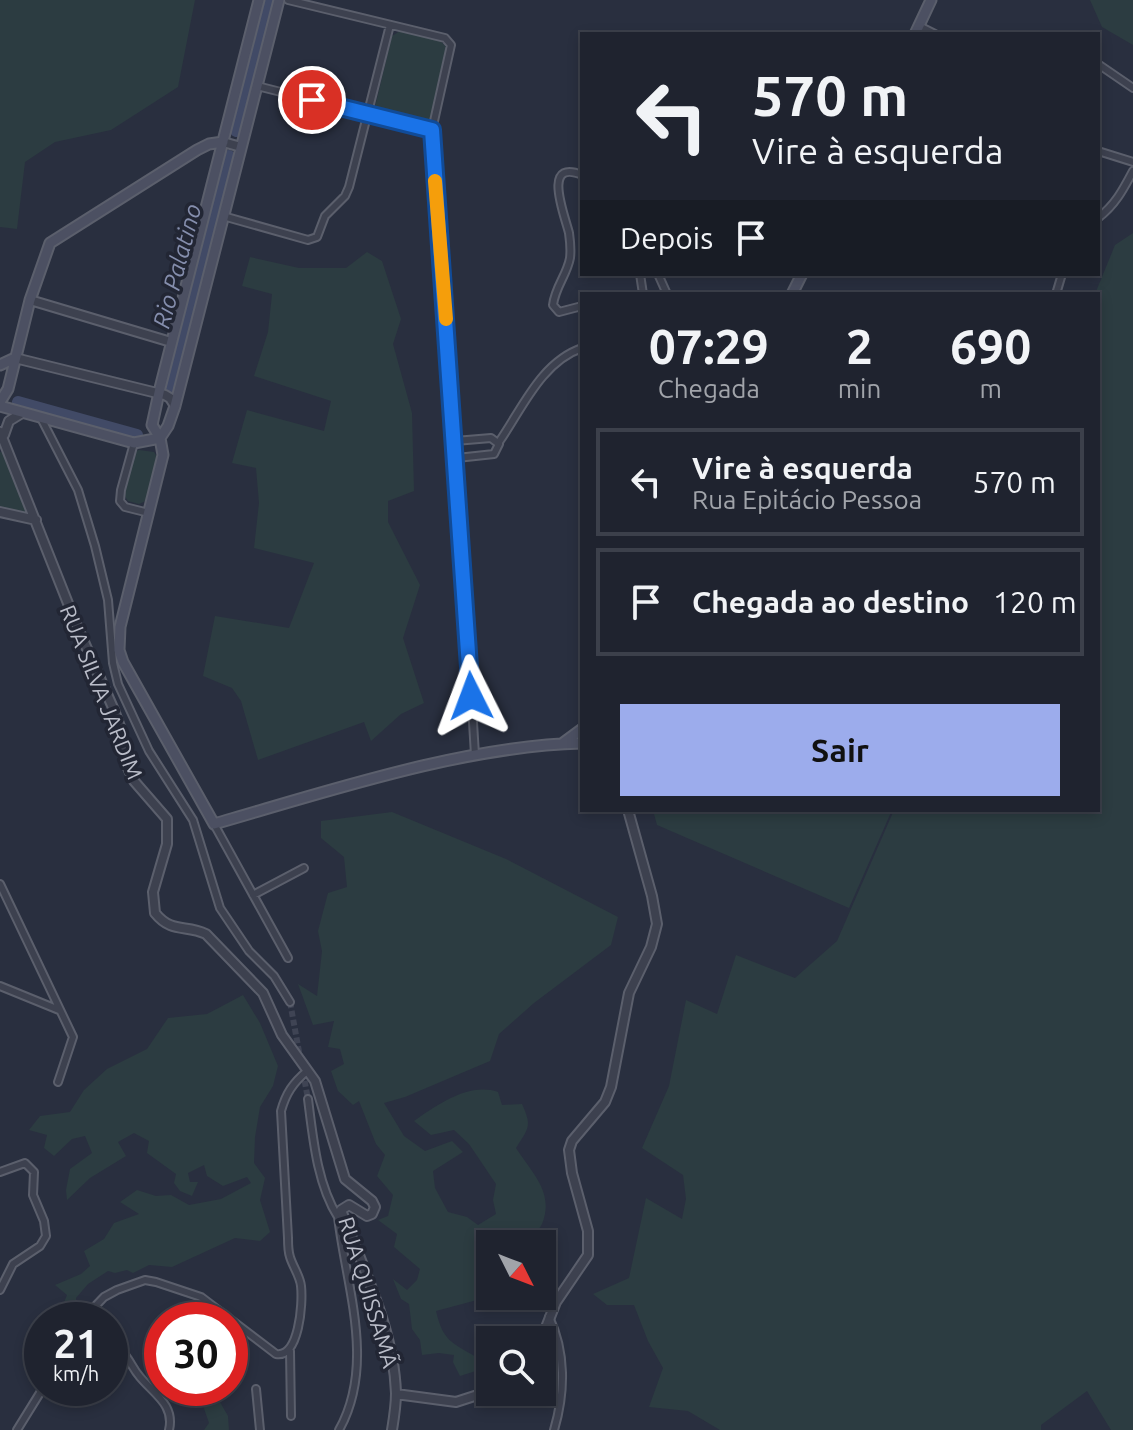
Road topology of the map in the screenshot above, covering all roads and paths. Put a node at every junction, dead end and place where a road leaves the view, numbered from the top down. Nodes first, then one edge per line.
1 (259, 0) edge
2 (279, 0) edge
3 (288, 0) edge
4 (333, 0) edge
5 (926, 2) edge
6 (330, 10) junction
7 (390, 25) junction
8 (917, 30) edge
9 (1100, 65) edge
10 (256, 86) junction
11 (1133, 88) edge
12 (367, 114) junction
13 (432, 130) junction
14 (223, 142) junction
15 (241, 147) junction
16 (1100, 152) edge
17 (1133, 162) edge
18 (1133, 171) edge
19 (580, 174) edge
20 (223, 216) junction
21 (1100, 216) edge
22 (30, 300) junction
23 (580, 307) edge
24 (171, 342) junction
25 (580, 349) edge
26 (15, 358) junction
27 (0, 365) edge
28 (8, 389) junction
29 (159, 392) junction
30 (178, 392) junction
31 (0, 404) edge
32 (175, 406) junction
33 (20, 412) junction
34 (41, 418) junction
35 (2, 438) edge
36 (160, 438) junction
37 (455, 441) junction
38 (499, 442) junction
39 (134, 443) junction
40 (457, 458) junction
41 (0, 512) edge
42 (149, 513) junction
43 (36, 520) junction
44 (580, 730) edge
45 (563, 743) junction
46 (580, 743) edge
47 (475, 755) junction
48 (629, 812) edge
49 (214, 824) junction
50 (304, 868) dead end
51 (0, 884) edge
52 (253, 895) junction
53 (288, 958) dead end
54 (0, 986) edge
55 (290, 1002) tunnel mouth
56 (59, 1010) junction
57 (307, 1071) junction
58 (58, 1082) dead end
59 (308, 1099) tunnel mouth
60 (0, 1172) edge
61 (339, 1214) junction
62 (0, 1290) edge
63 (99, 1302) edge
64 (549, 1317) junction
65 (546, 1326) edge
66 (290, 1351) junction
67 (128, 1357) edge
68 (256, 1389) dead end
69 (396, 1394) junction
70 (476, 1396) edge
71 (32, 1406) edge
72 (291, 1416) dead end
73 (17, 1430) edge
74 (169, 1430) edge
75 (260, 1430) edge
76 (339, 1430) edge
77 (392, 1430) edge
78 (554, 1430) edge

1 - 14 main road
2 - 10 main road
3 - 6 street
4 - 6 street
5 - 8 main road
6 - 7 street
7 - 12 street
7 - 13 street
9 - 11 street
10 - 12 street
10 - 15 main road
12 - 13 street
12 - 20 street
13 - 37 street
14 - 15 street
14 - 22 main road
14 - 24 main road
15 - 20 main road
16 - 17 street
18 - 21 street
19 - 23 street
20 - 30 main road
22 - 24 street
22 - 26 main road
24 - 29 main road
25 - 38 street
26 - 27 main road
26 - 28 main road
26 - 29 street
28 - 31 main road
28 - 33 main road
29 - 30 main road
29 - 32 street
29 - 36 main road
30 - 32 main road
31 - 33 main road
32 - 36 main road
33 - 34 main road
33 - 35 street
34 - 39 main road
34 - 55 street
35 - 43 street
36 - 39 main road
36 - 42 main road
37 - 38 street
37 - 40 street
38 - 40 street
39 - 42 street
40 - 47 street
41 - 43 street
42 - 49 main road
43 - 57 street, RUA SILVA JARDIM
44 - 45 main road
45 - 46 main road
45 - 47 main road
47 - 49 main road
48 - 64 street
49 - 52 street
50 - 52 street
51 - 56 street
52 - 53 street
54 - 56 street
56 - 58 street
57 - 61 street, RUA QUISSAMÃ
57 - 66 street
59 - 61 street
60 - 62 street
61 - 69 street, RUA QUISSAMÃ
61 - 76 street
63 - 66 street
64 - 65 street
64 - 78 street
66 - 72 street
67 - 74 street
68 - 75 street
69 - 70 street
69 - 77 street, RUA QUISSAMÃ
71 - 73 street

